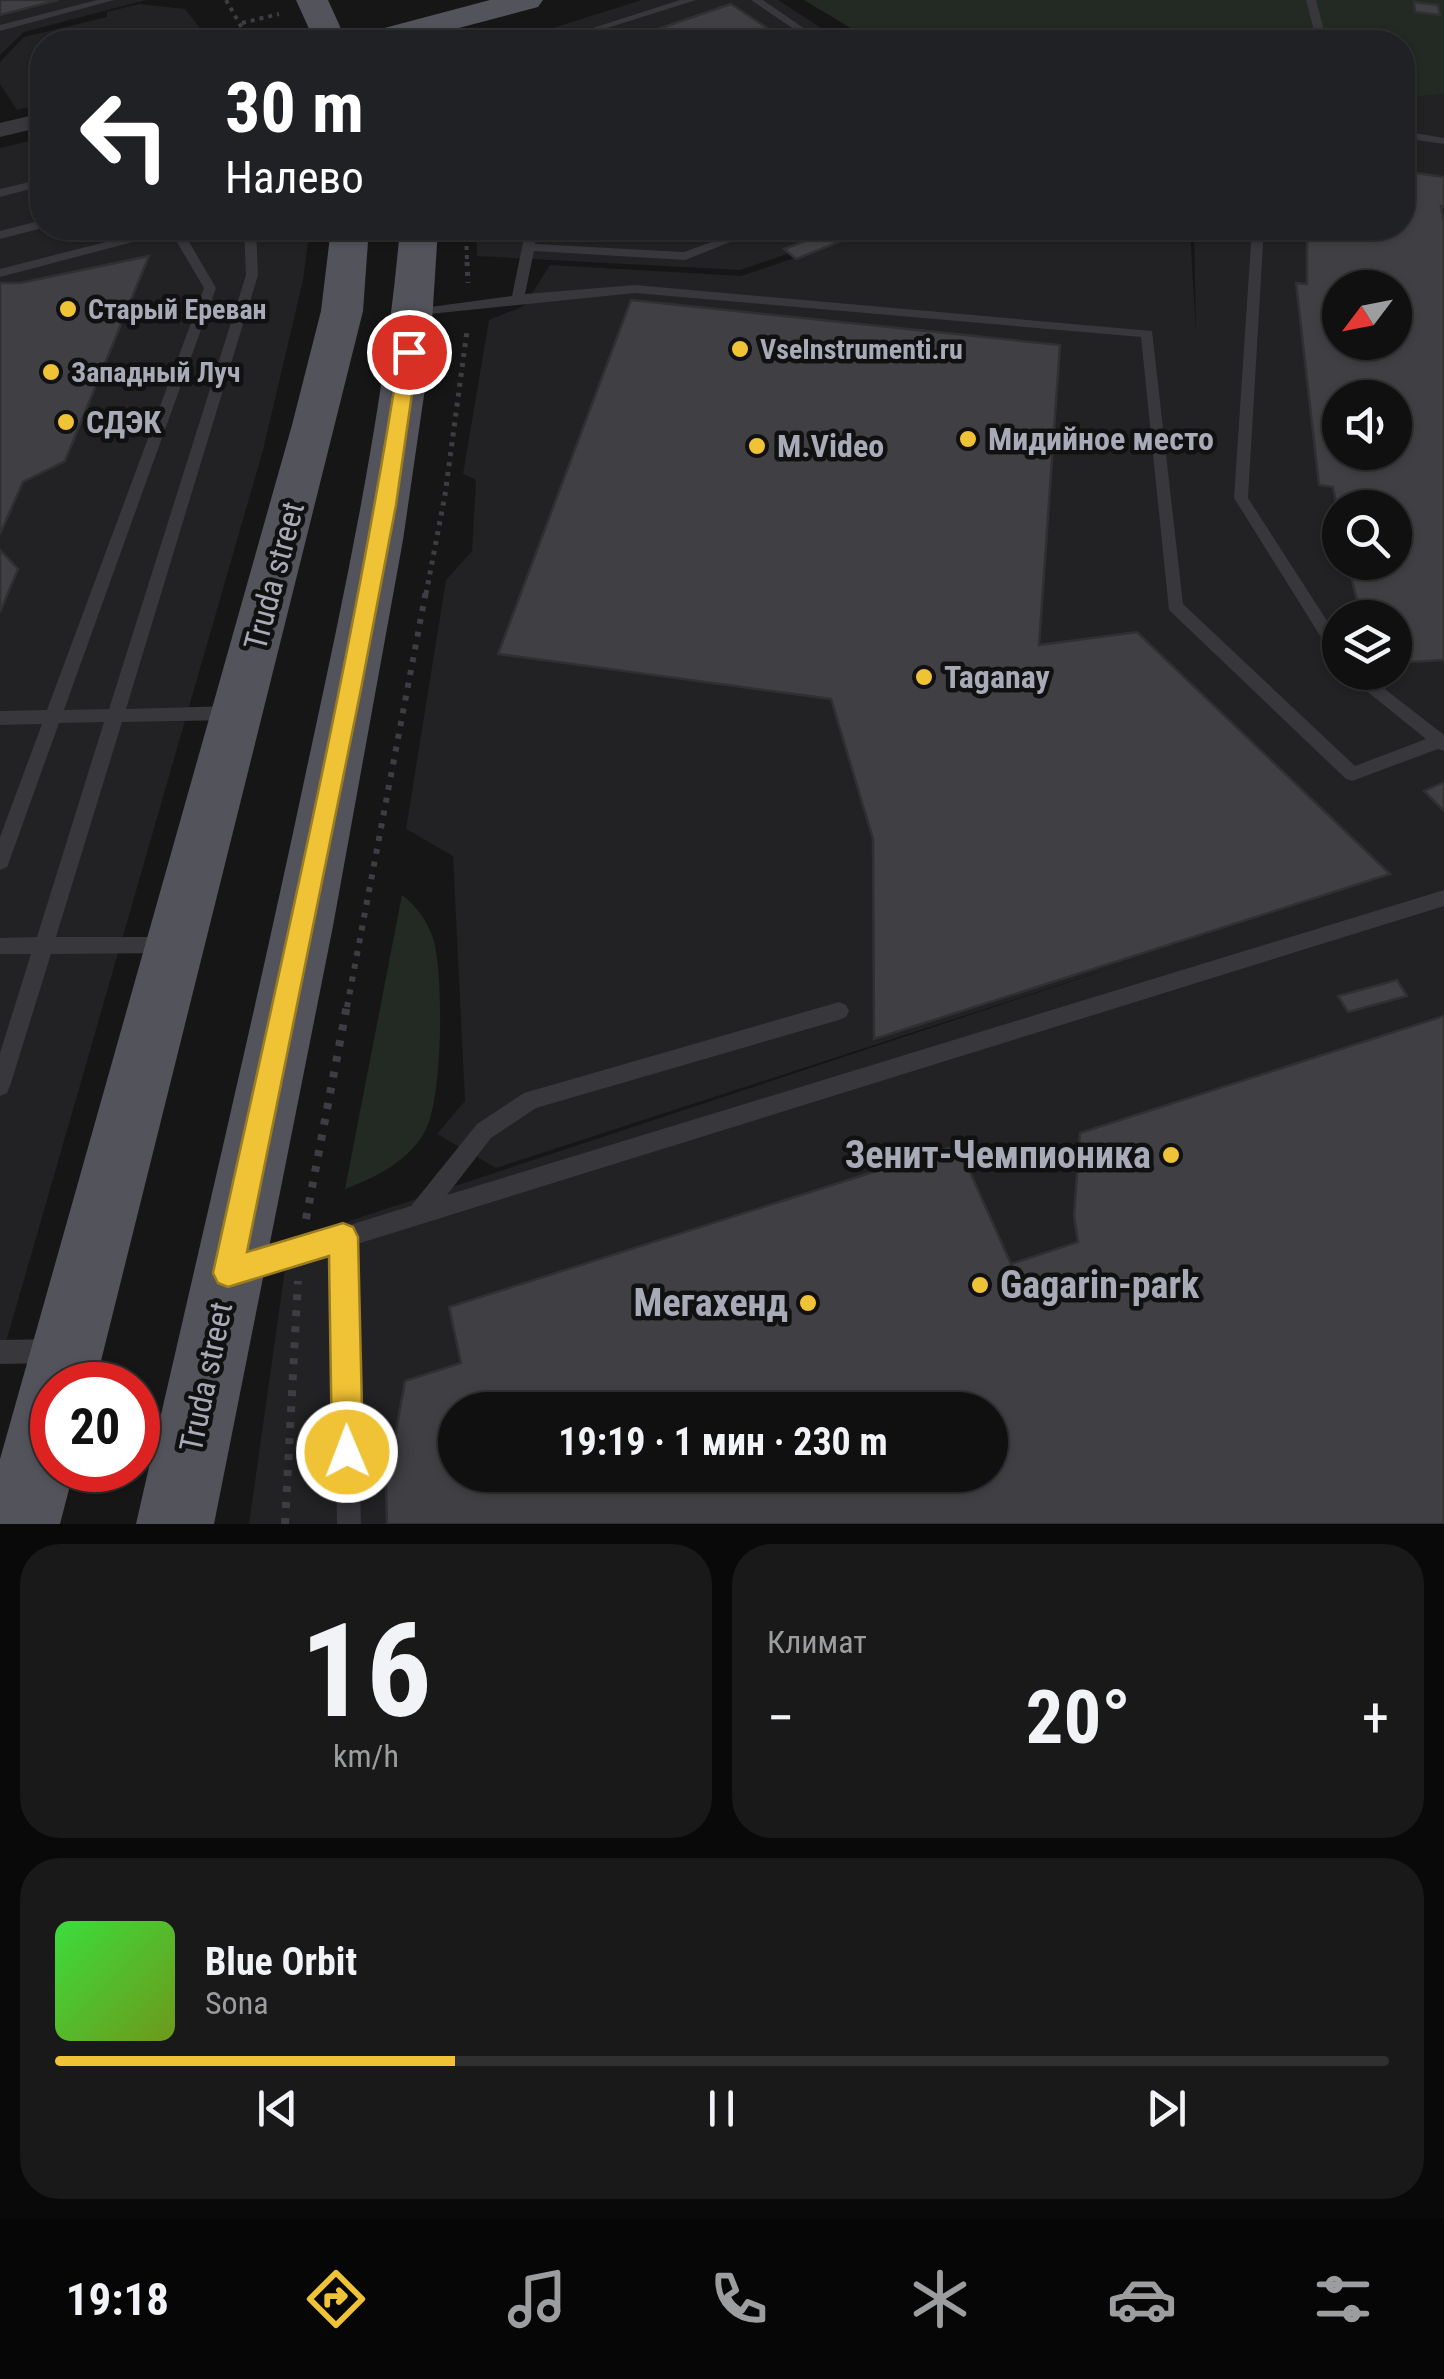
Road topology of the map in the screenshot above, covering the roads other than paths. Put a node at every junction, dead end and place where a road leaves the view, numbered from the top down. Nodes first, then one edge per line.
1 (109, 0) edge
2 (453, 0) edge
3 (527, 0) edge
4 (691, 0) edge
5 (756, 0) edge
6 (1311, 0) edge
7 (303, 5) edge
8 (0, 28) edge
9 (322, 30) edge
10 (385, 30) edge
11 (389, 30) edge
12 (593, 30) edge
13 (801, 30) edge
14 (1319, 30) edge
15 (30, 123) edge
16 (0, 130) edge
17 (1415, 136) edge
18 (1444, 141) edge
19 (30, 185) edge
20 (0, 193) edge
21 (30, 227) edge
22 (0, 235) edge
23 (128, 240) edge
24 (181, 240) edge
25 (251, 240) edge
26 (349, 240) edge
27 (418, 240) edge
28 (531, 240) edge
29 (728, 240) edge
30 (1257, 240) edge
31 (530, 247) junction
32 (0, 273) edge
33 (518, 299) junction
34 (415, 313) junction
35 (1322, 625) edge
36 (1375, 690) edge
37 (238, 713) junction
38 (116, 716) junction
39 (53, 717) junction
40 (0, 718) edge
41 (1442, 743) edge
42 (0, 862) edge
43 (1444, 898) edge
44 (176, 945) junction
45 (0, 946) edge
46 (46, 946) junction
47 (839, 1011) dead end
48 (0, 1086) edge
49 (418, 1216) junction
50 (343, 1237) junction
51 (228, 1273) junction
52 (0, 1352) edge
53 (64, 1362) edge
54 (30, 1367) edge
55 (30, 1490) edge
56 (21, 1524) edge
57 (176, 1524) edge
58 (349, 1524) edge

1 - 8 lane
2 - 10 main road
3 - 11 main road
4 - 12 lane
5 - 13 lane
6 - 14 lane
7 - 9 main road
15 - 16 street
17 - 18 lane
19 - 20 lane
21 - 22 lane
23 - 32 lane
24 - 39 lane
25 - 38 lane
26 - 37 main road, Truda street
27 - 34 main road, Truda street
28 - 31 lane
29 - 31 lane
30 - 35 lane
31 - 33 lane
33 - 34 lane
33 - 41 lane
34 - 51 main road, Truda street
36 - 41 lane
37 - 38 lane
37 - 44 main road, Truda street
38 - 39 lane
38 - 46 lane
39 - 40 lane
39 - 42 lane
43 - 49 lane
44 - 46 lane
44 - 53 main road, Truda street
45 - 46 lane
46 - 48 lane
47 - 49 lane
49 - 50 lane
50 - 51 lane
50 - 58 lane
51 - 57 main road, Truda street
52 - 54 lane
55 - 56 main road, Truda street

